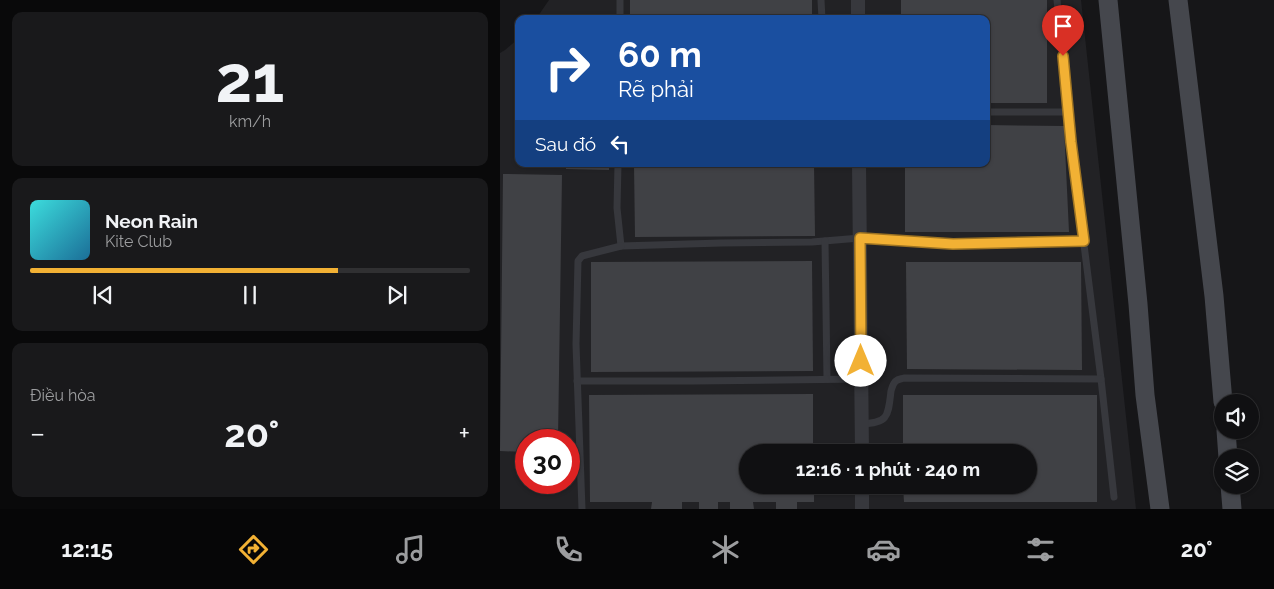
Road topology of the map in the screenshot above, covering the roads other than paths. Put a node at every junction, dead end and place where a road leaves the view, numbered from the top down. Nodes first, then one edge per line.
1 (620, 0) edge
2 (820, 0) edge
3 (858, 0) edge
4 (1057, 0) edge
5 (1108, 0) edge
6 (1178, 0) edge
7 (620, 15) edge
8 (822, 15) edge
9 (858, 15) edge
10 (990, 112) edge
11 (1068, 112) junction
12 (618, 167) edge
13 (859, 167) edge
14 (860, 238) junction
15 (825, 241) junction
16 (1084, 241) junction
17 (620, 246) junction
18 (827, 379) junction
19 (861, 379) junction
20 (1101, 379) junction
21 (578, 381) junction
22 (1222, 394) edge
23 (861, 424) junction
24 (862, 444) edge
25 (862, 494) edge
26 (1231, 494) edge
27 (1114, 498) dead end
28 (582, 509) edge
29 (862, 509) edge
30 (1160, 509) edge
31 (1232, 509) edge

1 - 7 lane
2 - 8 lane
3 - 9 street
4 - 11 lane
5 - 30 street
6 - 22 street
10 - 11 lane
11 - 16 lane
12 - 17 lane
13 - 14 street
14 - 15 lane
14 - 16 lane
14 - 19 street
15 - 17 lane
15 - 18 lane
16 - 20 lane
17 - 21 lane
18 - 19 lane
18 - 21 lane
19 - 23 street
20 - 23 lane
20 - 27 lane
21 - 28 lane
23 - 24 street
25 - 29 street
26 - 31 street

